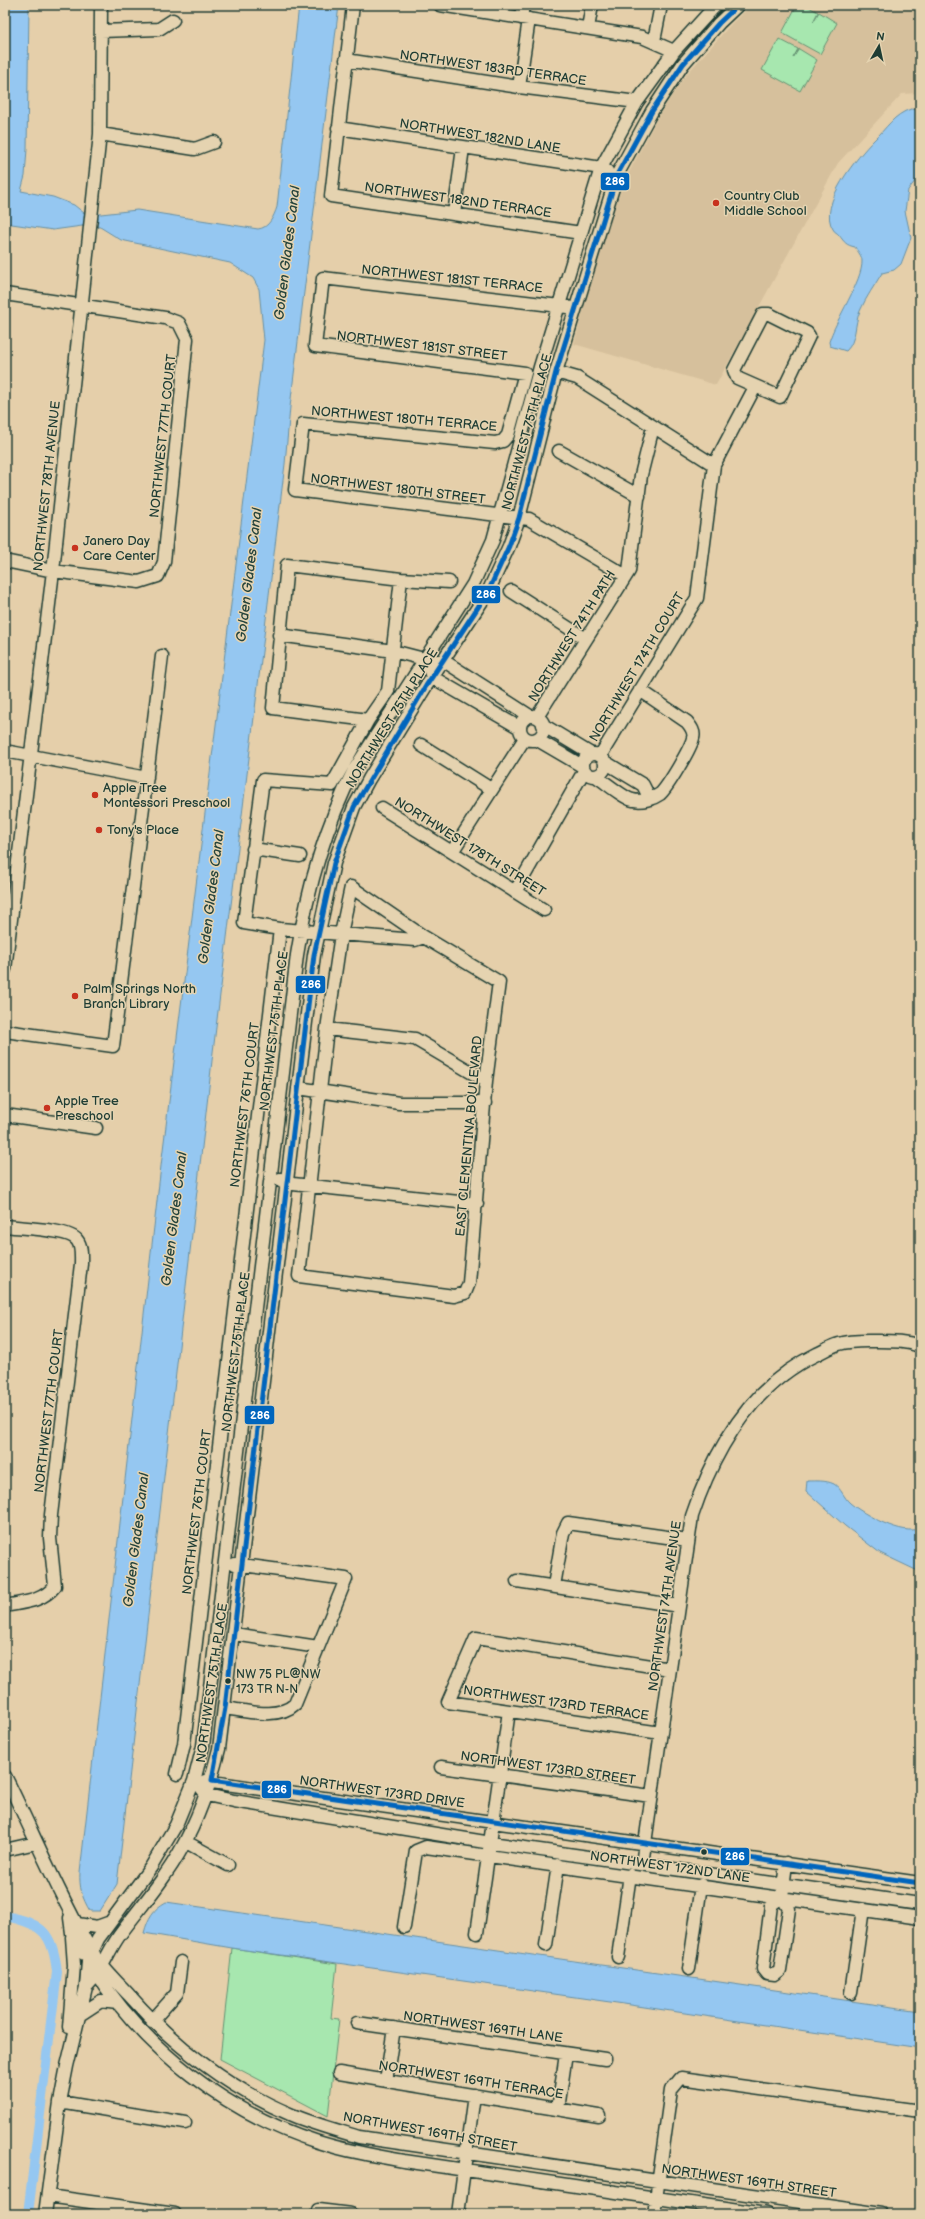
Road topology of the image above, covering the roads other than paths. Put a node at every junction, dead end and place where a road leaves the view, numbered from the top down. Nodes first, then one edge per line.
1 (101, 5) edge
2 (353, 5) edge
3 (440, 5) edge
4 (523, 5) edge
5 (592, 5) edge
6 (661, 5) edge
7 (716, 5) edge
8 (738, 5) edge
9 (453, 6) edge
10 (525, 18) junction
11 (173, 20) dead end
12 (588, 28) junction
13 (101, 31) junction
14 (654, 41) junction
15 (674, 51) junction
16 (346, 60) junction
17 (519, 87) junction
18 (637, 102) junction
19 (338, 128) junction
20 (100, 134) junction
21 (214, 142) dead end
22 (463, 148) junction
23 (601, 168) junction
24 (617, 175) junction
25 (454, 214) junction
26 (581, 232) junction
27 (5, 294) edge
28 (561, 305) junction
29 (81, 306) junction
30 (577, 310) junction
31 (315, 346) joint
32 (556, 372) junction
33 (755, 387) junction
34 (653, 427) junction
35 (503, 441) joint
36 (559, 451) dead end
37 (714, 465) junction
38 (295, 490) joint
39 (639, 496) junction
40 (501, 515) junction
41 (519, 518) junction
42 (5, 561) edge
43 (53, 571) junction
44 (626, 576) junction
45 (401, 579) junction
46 (450, 582) dead end
47 (511, 591) dead end
48 (279, 635) junction
49 (586, 639) junction
50 (393, 651) junction
51 (162, 656) dead end
52 (424, 659) junction
53 (444, 661) junction
54 (432, 677) junction
55 (640, 690) junction
56 (537, 719) junction
57 (368, 720) junction
58 (527, 735) junction
59 (421, 745) dead end
60 (5, 751) edge
61 (30, 755) junction
62 (599, 757) junction
63 (583, 768) junction
64 (597, 777) junction
65 (147, 778) junction
66 (492, 789) junction
67 (650, 800) junction
68 (382, 808) dead end
69 (253, 849) junction
70 (452, 852) junction
71 (300, 856) dead end
72 (515, 892) junction
73 (544, 910) dead end
74 (280, 929) junction
75 (301, 930) junction
76 (318, 931) junction
77 (341, 934) junction
78 (424, 937) junction
79 (5, 969) edge
80 (327, 1029) junction
81 (5, 1031) edge
82 (486, 1081) junction
83 (298, 1088) junction
84 (321, 1090) junction
85 (485, 1103) junction
86 (5, 1115) edge
87 (96, 1128) dead end
88 (274, 1153) junction
89 (287, 1184) junction
90 (308, 1186) junction
91 (476, 1204) junction
92 (5, 1226) edge
93 (237, 1284) junction
94 (258, 1287) junction
95 (274, 1289) junction
96 (920, 1346) edge
97 (688, 1540) junction
98 (225, 1563) junction
99 (242, 1565) junction
100 (517, 1580) dead end
101 (554, 1586) junction
102 (5, 1606) edge
103 (679, 1606) junction
104 (234, 1634) junction
105 (318, 1647) junction
106 (670, 1669) junction
107 (225, 1708) junction
108 (509, 1711) junction
109 (661, 1732) junction
110 (184, 1744) junction
111 (203, 1746) junction
112 (441, 1767) dead end
113 (177, 1774) dead end
114 (5, 1776) edge
115 (500, 1776) junction
116 (212, 1780) junction
117 (194, 1781) junction
118 (207, 1795) junction
119 (651, 1796) junction
120 (494, 1822) junction
121 (186, 1842) junction
122 (36, 1843) junction
123 (645, 1844) junction
124 (489, 1849) junction
125 (5, 1850) edge
126 (786, 1863) junction
127 (642, 1864) junction
128 (228, 1865) dead end
129 (558, 1865) junction
130 (630, 1875) junction
131 (920, 1883) edge
132 (783, 1884) junction
133 (701, 1885) junction
134 (782, 1897) junction
135 (920, 1904) edge
136 (863, 1909) junction
137 (920, 1918) edge
138 (108, 1923) junction
139 (404, 1927) dead end
140 (75, 1929) junction
141 (477, 1933) dead end
142 (118, 1937) junction
143 (546, 1945) dead end
144 (90, 1956) junction
145 (618, 1957) dead end
146 (181, 1962) dead end
147 (689, 1969) dead end
148 (100, 1970) junction
149 (116, 1981) junction
150 (86, 1987) junction
151 (851, 1993) dead end
152 (117, 2003) junction
153 (78, 2016) junction
154 (152, 2021) junction
155 (357, 2023) dead end
156 (394, 2028) junction
157 (566, 2054) junction
158 (605, 2058) dead end
159 (67, 2066) junction
160 (339, 2073) dead end
161 (386, 2081) junction
162 (474, 2095) junction
163 (60, 2102) junction
164 (558, 2109) junction
165 (920, 2111) edge
166 (599, 2116) dead end
167 (185, 2123) dead end
168 (466, 2154) junction
169 (464, 2170) junction
170 (658, 2182) junction
171 (48, 2196) junction
172 (656, 2198) junction
173 (798, 2208) edge
174 (318, 2210) dead end
175 (46, 2214) edge
176 (175, 2214) edge
177 (350, 2214) edge
178 (458, 2214) edge
179 (654, 2214) edge
180 (766, 2214) edge
181 (882, 2214) edge

1 - 13 street, NORTHWEST 78TH AVENUE
2 - 16 street
3 - 9 street
4 - 10 street
5 - 12 street
6 - 14 street
7 - 15 street, NORTHWEST 75TH PLACE
8 - 24 street, NORTHWEST 75TH PLACE
9 - 10 street
10 - 12 street
10 - 17 street
11 - 13 street
12 - 14 street
13 - 20 street, NORTHWEST 78TH AVENUE
14 - 15 street
15 - 18 street, NORTHWEST 75TH PLACE
16 - 17 street, NORTHWEST 183RD TERRACE
16 - 19 street
17 - 18 street, NORTHWEST 183RD TERRACE
18 - 23 street, NORTHWEST 75TH PLACE
19 - 22 street, NORTHWEST 182ND LANE
19 - 25 street, NORTHWEST 182ND TERRACE
20 - 21 street
20 - 29 street, NORTHWEST 78TH AVENUE
22 - 23 street, NORTHWEST 182ND LANE
22 - 25 street
23 - 24 street, NORTHWEST 182ND LANE
23 - 26 street, NORTHWEST 75TH PLACE
24 - 30 street, NORTHWEST 75TH PLACE
25 - 26 street, NORTHWEST 182ND TERRACE
26 - 28 street, NORTHWEST 75TH PLACE
27 - 29 street
28 - 30 street, NORTHWEST 181ST TERRACE
28 - 31 street, NORTHWEST 181ST TERRACE
28 - 40 street, NORTHWEST 75TH PLACE
29 - 43 street, NORTHWEST 78TH AVENUE
29 - 43 street, NORTHWEST 77TH COURT
30 - 32 street, NORTHWEST 75TH PLACE
31 - 35 street, NORTHWEST 181ST STREET
32 - 34 street
32 - 41 street, NORTHWEST 75TH PLACE
33 - 33 street
33 - 37 street, NORTHWEST 174TH COURT
34 - 37 street
34 - 39 street, NORTHWEST 74TH PATH
35 - 38 street, NORTHWEST 180TH TERRACE
36 - 39 street
37 - 55 street, NORTHWEST 174TH COURT
38 - 40 street, NORTHWEST 180TH STREET
39 - 44 street, NORTHWEST 74TH PATH
40 - 41 street, NORTHWEST 180TH STREET
40 - 52 street, NORTHWEST 75TH PLACE
41 - 44 street, NORTHWEST 180TH STREET
41 - 53 street, NORTHWEST 75TH PLACE
42 - 43 street
43 - 61 street, NORTHWEST 78TH AVENUE
44 - 49 street, NORTHWEST 74TH PATH
45 - 46 street
45 - 48 street
45 - 50 street
47 - 49 street
48 - 50 street
48 - 57 street
49 - 56 street, NORTHWEST 74TH PATH
50 - 52 street
50 - 57 street
51 - 65 street
52 - 53 street
52 - 54 street
52 - 75 street, NORTHWEST 75TH PLACE
53 - 54 street, NORTHWEST 75TH PLACE
53 - 56 street
54 - 58 street
54 - 76 street, NORTHWEST 75TH PLACE
55 - 62 street, NORTHWEST 174TH COURT
55 - 67 street
56 - 58 street
56 - 58 street
56 - 62 street
57 - 69 street
58 - 63 street
58 - 66 street
59 - 66 street
60 - 61 street
61 - 65 street
61 - 79 street, NORTHWEST 78TH AVENUE
62 - 63 street
62 - 64 street
62 - 67 street
63 - 64 street
63 - 72 street
64 - 67 street
65 - 81 street
66 - 70 street
68 - 70 street, NORTHWEST 178TH STREET
69 - 71 street
69 - 74 street
70 - 72 street, NORTHWEST 178TH STREET
72 - 73 street, NORTHWEST 178TH STREET
74 - 75 street
74 - 93 street, NORTHWEST 76TH COURT
75 - 76 street
75 - 88 street, NORTHWEST 75TH PLACE
76 - 77 street
76 - 83 street, NORTHWEST 75TH PLACE
77 - 78 street
77 - 78 street
77 - 80 street
78 - 82 street, EAST CLEMENTINA BOULEVARD
80 - 82 street
80 - 84 street
82 - 85 street, EAST CLEMENTINA BOULEVARD
83 - 84 street
83 - 89 street, NORTHWEST 75TH PLACE
84 - 85 street
84 - 90 street
85 - 91 street, EAST CLEMENTINA BOULEVARD
86 - 87 street
88 - 89 street
88 - 94 street, NORTHWEST 75TH PLACE
89 - 90 street
89 - 95 street, NORTHWEST 75TH PLACE
90 - 91 street
90 - 91 street, EAST CLEMENTINA BOULEVARD
92 - 102 street, NORTHWEST 77TH COURT
93 - 94 street
93 - 110 street, NORTHWEST 76TH COURT
94 - 95 street
94 - 98 street, NORTHWEST 75TH PLACE
95 - 99 street, NORTHWEST 75TH PLACE
96 - 97 street, NORTHWEST 74TH AVENUE
97 - 101 street
97 - 103 street, NORTHWEST 74TH AVENUE
98 - 99 street
98 - 111 street, NORTHWEST 75TH PLACE
99 - 104 street, NORTHWEST 75TH PLACE
99 - 105 street
100 - 101 street
101 - 103 street
103 - 106 street, NORTHWEST 74TH AVENUE
104 - 105 street
104 - 107 street, NORTHWEST 75TH PLACE
105 - 107 street
106 - 108 street, NORTHWEST 173RD TERRACE
106 - 109 street, NORTHWEST 74TH AVENUE
107 - 116 street, NORTHWEST 75TH PLACE
108 - 109 street, NORTHWEST 173RD TERRACE
108 - 115 street
109 - 119 street, NORTHWEST 74TH AVENUE
110 - 111 street
110 - 113 street, NORTHWEST 76TH COURT
111 - 117 street, NORTHWEST 75TH PLACE
112 - 115 street, NORTHWEST 173RD STREET
114 - 122 street
115 - 119 street, NORTHWEST 173RD STREET
115 - 120 street
116 - 117 street, NORTHWEST 173RD DRIVE
116 - 118 street, NORTHWEST 75TH PLACE
116 - 120 street, NORTHWEST 173RD DRIVE
117 - 118 street
117 - 138 street, NORTHWEST 75TH PLACE
118 - 121 street, NORTHWEST 75TH PLACE
118 - 124 street
119 - 123 street, NORTHWEST 74TH AVENUE
120 - 123 street, NORTHWEST 173RD DRIVE
120 - 124 street
121 - 128 street
121 - 142 street, NORTHWEST 75TH PLACE
122 - 125 street
122 - 140 street, NORTHWEST 169TH STREET
123 - 126 street, NORTHWEST 173RD DRIVE
123 - 127 street, NORTHWEST 74TH AVENUE
124 - 127 street
124 - 129 street, NORTHWEST 172ND LANE
124 - 139 street, NORTHWEST 172ND LANE
124 - 141 street
126 - 131 street, NORTHWEST 173RD DRIVE
126 - 132 street
127 - 132 street
129 - 130 street, NORTHWEST 172ND LANE
129 - 143 street
130 - 133 street, NORTHWEST 172ND LANE
130 - 145 street
132 - 134 street
132 - 135 street
133 - 134 street, NORTHWEST 172ND LANE
133 - 147 street
134 - 134 street
134 - 136 street, NORTHWEST 172ND LANE
136 - 137 street, NORTHWEST 172ND LANE
136 - 151 street
138 - 140 street
138 - 144 street, NORTHWEST 75TH PLACE
140 - 144 street, NORTHWEST 169TH STREET
140 - 159 street
142 - 148 street, NORTHWEST 75TH PLACE
142 - 149 street
144 - 148 street, NORTHWEST 169TH STREET
144 - 150 street, NORTHWEST 75TH PLACE
146 - 154 street
148 - 149 street, NORTHWEST 169TH STREET
148 - 150 street, NORTHWEST 75TH PLACE
148 - 152 street, NORTHWEST 169TH STREET
149 - 154 street, NORTHWEST 169TH STREET
150 - 153 street
152 - 153 street
152 - 169 street, NORTHWEST 169TH STREET
153 - 159 street
154 - 168 street, NORTHWEST 169TH STREET
155 - 156 street, NORTHWEST 169TH LANE
156 - 157 street, NORTHWEST 169TH LANE
156 - 161 street
157 - 158 street, NORTHWEST 169TH LANE
157 - 164 street
159 - 163 street
160 - 161 street, NORTHWEST 169TH TERRACE
161 - 162 street, NORTHWEST 169TH TERRACE
162 - 164 street, NORTHWEST 169TH TERRACE
162 - 168 street
163 - 167 street
163 - 171 street
164 - 166 street, NORTHWEST 169TH TERRACE
165 - 170 street
168 - 169 street
168 - 170 street, NORTHWEST 169TH STREET
169 - 172 street, NORTHWEST 169TH STREET
169 - 178 street
170 - 172 street
170 - 173 street, NORTHWEST 169TH STREET
171 - 175 street
171 - 176 street
172 - 179 street
172 - 180 street, NORTHWEST 169TH STREET
173 - 181 street, NORTHWEST 169TH STREET
174 - 177 street

